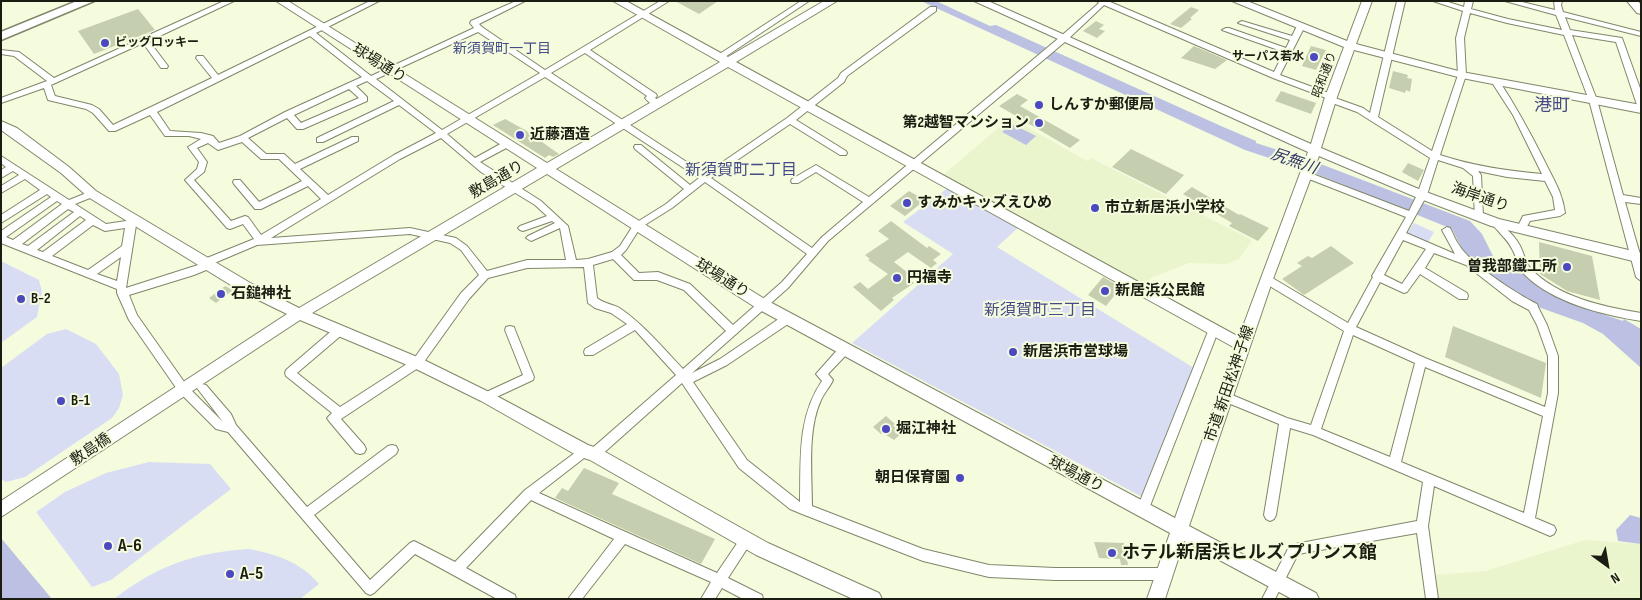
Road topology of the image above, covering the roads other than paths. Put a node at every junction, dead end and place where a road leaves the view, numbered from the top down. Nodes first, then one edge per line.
1 (88, 1) edge
2 (231, 1) edge
3 (281, 1) edge
4 (376, 1) edge
5 (522, 1) edge
6 (618, 1) edge
7 (666, 1) edge
8 (806, 1) edge
9 (832, 1) edge
10 (978, 1) edge
11 (996, 1) edge
12 (1237, 1) edge
13 (1367, 1) edge
14 (1401, 1) edge
15 (1436, 1) edge
16 (1508, 1) edge
17 (1558, 1) edge
18 (1632, 1) edge
19 (1103, 2) edge
20 (1468, 6) edge
21 (933, 9) dead end
22 (1641, 12) edge
23 (1017, 14) junction
24 (642, 15) junction
25 (1560, 15) junction
26 (1242, 22) dead end
27 (1301, 26) junction
28 (479, 29) junction
29 (316, 30) junction
30 (1226, 30) dead end
31 (1567, 32) junction
32 (1641, 34) edge
33 (1, 36) edge
34 (1066, 36) junction
35 (144, 39) junction
36 (1295, 39) junction
37 (1350, 46) junction
38 (584, 49) junction
39 (1289, 51) junction
40 (1, 52) edge
41 (1387, 56) junction
42 (200, 58) dead end
43 (724, 60) junction
44 (164, 66) dead end
45 (390, 71) junction
46 (545, 73) junction
47 (1462, 74) junction
48 (1276, 76) junction
49 (216, 78) junction
50 (369, 78) junction
51 (1495, 81) junction
52 (50, 83) junction
53 (350, 85) junction
54 (1330, 98) junction
55 (1593, 100) junction
56 (1, 101) edge
57 (399, 102) junction
58 (658, 104) junction
59 (1641, 105) edge
60 (808, 107) junction
61 (1641, 109) edge
62 (152, 111) junction
63 (288, 114) junction
64 (467, 119) junction
65 (1373, 119) junction
66 (790, 120) junction
67 (1, 125) edge
68 (623, 125) junction
69 (442, 134) junction
70 (210, 138) junction
71 (243, 138) junction
72 (355, 139) dead end
73 (320, 140) dead end
74 (507, 144) junction
75 (638, 148) dead end
76 (843, 153) dead end
77 (1434, 156) junction
78 (2, 160) edge
79 (474, 162) junction
80 (1310, 164) junction
81 (914, 165) junction
82 (1464, 165) junction
83 (12, 167) junction
84 (294, 168) junction
85 (547, 170) junction
86 (1, 174) edge
87 (24, 176) junction
88 (705, 178) junction
89 (1549, 178) junction
90 (795, 181) dead end
91 (237, 182) dead end
92 (308, 182) junction
93 (514, 189) junction
94 (1, 190) edge
95 (46, 190) junction
96 (691, 190) junction
97 (92, 194) junction
98 (57, 197) junction
99 (1421, 198) junction
100 (1620, 198) junction
101 (327, 199) junction
102 (870, 202) junction
103 (1641, 202) edge
104 (68, 204) junction
105 (80, 212) junction
106 (1412, 214) junction
107 (1478, 216) junction
108 (3, 217) edge
109 (554, 217) junction
110 (94, 220) junction
111 (131, 222) junction
112 (1496, 223) junction
113 (561, 224) junction
114 (637, 226) junction
115 (523, 228) dead end
116 (1522, 228) junction
117 (1447, 230) dead end
118 (1401, 235) junction
119 (432, 236) junction
120 (1, 238) edge
121 (531, 238) dead end
122 (258, 241) junction
123 (15, 244) junction
124 (127, 247) junction
125 (1432, 248) junction
126 (30, 250) junction
127 (812, 253) junction
128 (45, 256) junction
129 (615, 256) junction
130 (1639, 257) edge
131 (588, 263) junction
132 (207, 264) junction
133 (572, 264) junction
134 (1471, 264) junction
135 (1419, 269) junction
136 (90, 274) junction
137 (485, 275) junction
138 (1377, 276) junction
139 (1641, 277) edge
140 (1266, 280) junction
141 (122, 290) junction
142 (1462, 296) dead end
143 (763, 305) junction
144 (299, 314) junction
145 (1641, 317) edge
146 (787, 319) junction
147 (635, 325) junction
148 (1214, 329) junction
149 (1350, 329) junction
150 (340, 330) junction
151 (510, 330) dead end
152 (733, 332) junction
153 (1243, 346) junction
154 (844, 350) junction
155 (589, 352) dead end
156 (1421, 361) junction
157 (417, 363) junction
158 (685, 378) junction
159 (202, 388) dead end
160 (182, 390) junction
161 (486, 397) junction
162 (1225, 397) junction
163 (340, 413) junction
164 (1549, 414) junction
165 (1285, 422) junction
166 (231, 428) junction
167 (1315, 431) junction
168 (360, 449) dead end
169 (392, 450) dead end
170 (589, 453) junction
171 (1394, 465) junction
172 (1429, 480) junction
173 (529, 494) junction
174 (1, 510) edge
175 (806, 510) junction
176 (1142, 511) junction
177 (305, 515) junction
178 (1270, 515) dead end
179 (1528, 521) junction
180 (1422, 526) junction
181 (1179, 529) junction
182 (1550, 530) dead end
183 (623, 537) junction
184 (746, 540) junction
185 (456, 570) junction
186 (1164, 574) junction
187 (719, 580) junction
188 (1278, 582) junction
189 (494, 595) edge
190 (510, 599) edge
191 (574, 599) edge
192 (707, 599) edge
193 (757, 599) edge
194 (872, 599) edge
195 (1156, 599) edge
196 (1268, 599) edge
197 (1310, 599) edge
198 (1432, 599) edge

1 - 33 main road
2 - 35 street
3 - 29 street, 球場通り
4 - 29 street
5 - 28 street
6 - 24 street
7 - 24 street
8 - 43 street
9 - 43 street, 敷島通り
10 - 23 street
11 - 23 street, 海岸通り
12 - 27 street
13 - 37 street, 昭和通り
14 - 41 street
15 - 20 street
16 - 25 street
17 - 25 street
18 - 22 street
19 - 34 street
19 - 48 street
20 - 31 street
20 - 47 street
21 - 60 street
23 - 34 street, 海岸通り
24 - 38 street
24 - 43 street
25 - 31 street
25 - 32 street
26 - 36 street
27 - 36 street
27 - 37 street
28 - 45 street
28 - 46 street
29 - 45 street, 球場通り
29 - 49 street
29 - 50 street
30 - 39 street
31 - 55 street
31 - 59 street
34 - 80 street, 海岸通り
34 - 81 street
35 - 44 street
35 - 52 street
36 - 39 street
37 - 41 street
37 - 54 street, 昭和通り
38 - 46 street
38 - 58 street
39 - 48 street
40 - 52 street
41 - 47 street
41 - 65 street
42 - 49 street
43 - 58 street, 敷島通り
43 - 60 street
45 - 50 street
45 - 64 street, 球場通り
46 - 64 street
46 - 68 street
47 - 51 street
47 - 77 street
48 - 54 street
49 - 62 street
50 - 53 street
50 - 57 street
51 - 55 street
51 - 89 street
52 - 56 street
52 - 62 street
53 - 63 street
53 - 63 street
54 - 65 street
54 - 80 street, 昭和通り
55 - 61 street
55 - 100 street
57 - 69 street
57 - 73 street
58 - 68 street, 敷島通り
60 - 66 street
60 - 81 street
62 - 70 street
63 - 71 street
64 - 69 street
64 - 74 street, 球場通り
65 - 77 street
66 - 76 street
66 - 88 street
67 - 97 street
68 - 85 street, 敷島通り
68 - 88 street
69 - 79 street
69 - 101 street
70 - 71 street
70 - 122 street
71 - 84 street
72 - 84 street
74 - 79 street
74 - 85 street, 球場通り
75 - 96 street
77 - 82 street
77 - 99 street
78 - 83 street
79 - 93 street
80 - 99 street, 海岸通り
80 - 106 street
80 - 140 street, 市道 新田松神子線
81 - 102 street
81 - 148 street
82 - 89 street
82 - 107 street
83 - 86 street
83 - 87 street
84 - 92 street
85 - 93 street, 敷島通り
85 - 114 street, 球場通り
87 - 94 street
87 - 95 street
88 - 96 street
88 - 127 street
89 - 116 street
90 - 102 street
91 - 92 street
92 - 101 street
93 - 109 street
93 - 119 street, 敷島通り
95 - 98 street
95 - 108 street
96 - 114 street
97 - 104 street
97 - 111 street
98 - 104 street
98 - 120 street
99 - 106 street
99 - 107 street, 海岸通り
100 - 103 street
100 - 130 street
101 - 122 street
102 - 127 street
104 - 105 street
104 - 123 street
105 - 110 street
105 - 126 street
106 - 118 street
107 - 112 street, 海岸通り
109 - 113 street
109 - 115 street
110 - 111 street
110 - 128 street
111 - 124 street
111 - 132 street
112 - 116 street, 海岸通り
112 - 145 street
113 - 121 street
113 - 133 street
114 - 129 street
114 - 143 street, 球場通り
116 - 130 street, 海岸通り
117 - 134 street
118 - 125 street
118 - 138 street
119 - 122 street
119 - 137 street
119 - 144 street, 敷島通り
120 - 123 street
122 - 132 street
123 - 126 street
124 - 136 street
124 - 141 street
125 - 134 street
125 - 135 street
126 - 128 street
127 - 143 street
128 - 136 street
129 - 131 street
129 - 152 street
130 - 139 street
131 - 133 street
131 - 147 street
132 - 141 street
132 - 144 street
133 - 137 street
134 - 164 street
135 - 138 street
135 - 142 street
136 - 141 street
137 - 157 street
138 - 149 street
140 - 149 street
140 - 153 street, 市道 新田松神子線
141 - 160 street
143 - 146 street, 球場通り
143 - 152 street
144 - 150 street
144 - 160 street, 敷島通り
146 - 154 street, 球場通り
146 - 158 street
147 - 155 street
147 - 158 street
148 - 153 street
148 - 176 street
149 - 156 street
149 - 167 street
150 - 157 street
150 - 163 street
151 - 161 street
152 - 158 street
153 - 162 street, 市道 新田松神子線
154 - 175 street
154 - 176 street, 球場通り
156 - 164 street
156 - 171 street
157 - 161 street
157 - 163 street
158 - 170 street
158 - 175 street
159 - 166 street
160 - 166 street
160 - 174 street, 敷島橋
161 - 170 street
162 - 165 street
162 - 181 street, 市道 新田松神子線
163 - 168 street
164 - 179 street
165 - 167 street
165 - 178 street
166 - 177 street
167 - 171 street
169 - 177 street
170 - 173 street
170 - 184 street
171 - 172 street
172 - 179 street
172 - 180 street
173 - 183 street
173 - 185 street
175 - 186 street
176 - 181 street, 球場通り
177 - 185 street
179 - 182 street
180 - 188 street
180 - 198 street
181 - 186 street, 市道 新田松神子線
181 - 188 street, 球場通り
183 - 187 street
183 - 191 street
184 - 187 street
184 - 194 street
185 - 189 street
186 - 195 street, 市道 新田松神子線
187 - 192 street
187 - 193 street
188 - 196 street
188 - 197 street, 球場通り
189 - 190 street

